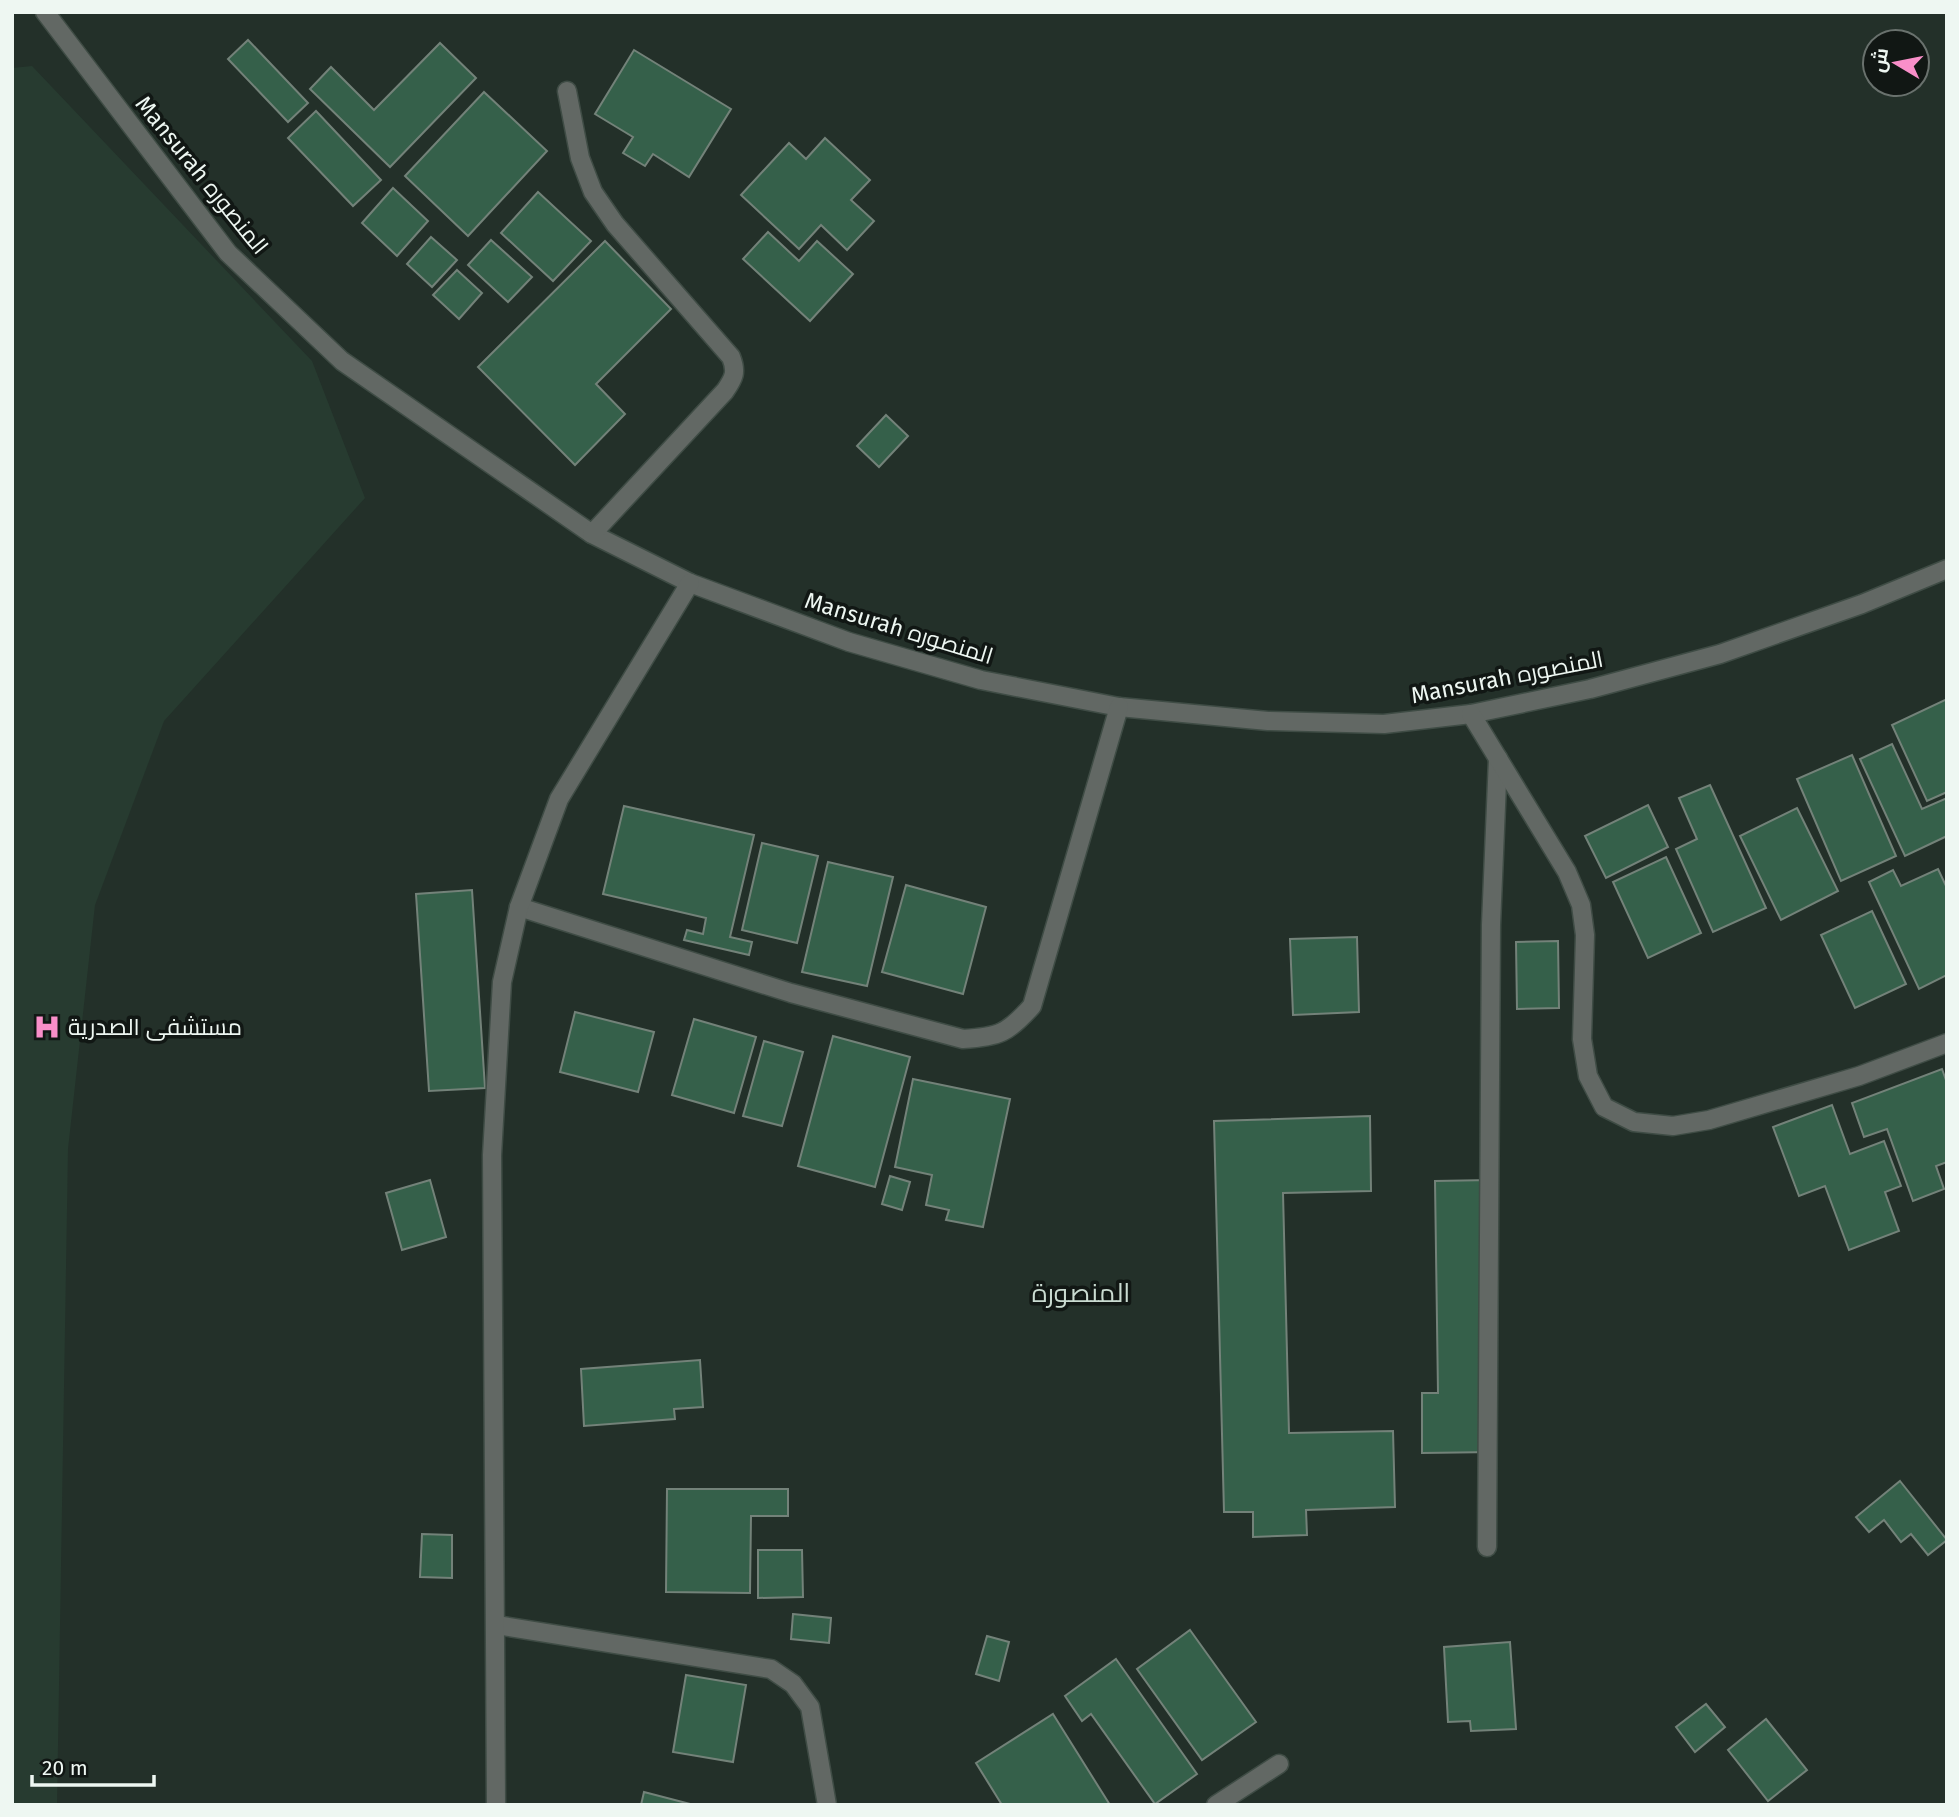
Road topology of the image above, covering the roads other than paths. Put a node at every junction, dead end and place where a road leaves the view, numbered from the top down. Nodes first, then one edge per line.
1 (45, 12) edge
2 (567, 90) dead end
3 (592, 534) junction
4 (1947, 569) edge
5 (690, 583) junction
6 (1119, 707) junction
7 (1471, 714) junction
8 (1498, 758) junction
9 (519, 907) junction
10 (1947, 1043) edge
11 (1487, 1547) dead end
12 (497, 1625) junction
13 (1279, 1764) dead end
14 (496, 1805) edge
15 (827, 1805) edge
16 (1216, 1805) edge

1 - 3 street, Mansurah المنصوره
2 - 3 street
3 - 5 street, Mansurah المنصوره
4 - 7 street, Mansurah المنصوره
5 - 6 street, Mansurah المنصوره
5 - 9 street
6 - 7 street, Mansurah المنصوره
6 - 9 street
7 - 8 street
8 - 10 street
8 - 11 street
9 - 12 street
12 - 14 street
12 - 15 street
13 - 16 street

